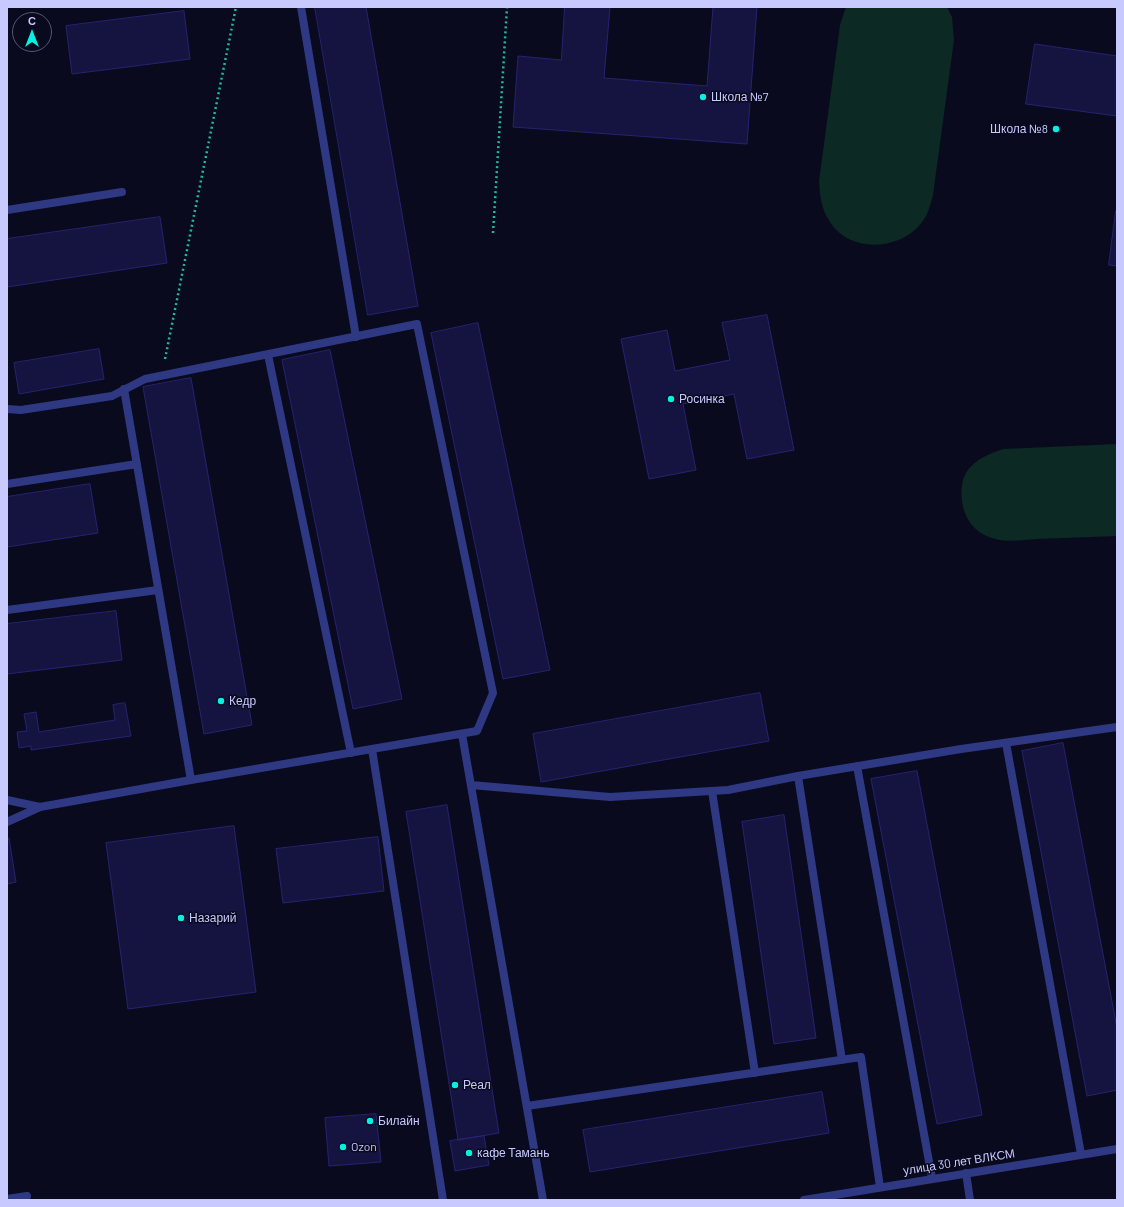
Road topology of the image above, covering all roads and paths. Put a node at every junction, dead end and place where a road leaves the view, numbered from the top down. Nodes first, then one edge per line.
1 (236, 7) edge
2 (301, 7) edge
3 (507, 7) edge
4 (122, 192) dead end
5 (7, 210) edge
6 (493, 233) dead end
7 (356, 337) junction
8 (268, 355) junction
9 (162, 375) junction
10 (124, 389) junction
11 (7, 409) edge
12 (137, 464) junction
13 (7, 484) edge
14 (158, 590) junction
15 (7, 610) edge
16 (1117, 727) edge
17 (462, 734) junction
18 (1006, 742) junction
19 (372, 749) junction
20 (351, 753) junction
21 (857, 766) junction
22 (798, 776) junction
23 (191, 780) junction
24 (471, 784) junction
25 (712, 791) junction
26 (7, 800) edge
27 (40, 807) junction
28 (7, 822) edge
29 (842, 1060) junction
30 (755, 1073) junction
31 (527, 1106) junction
32 (1117, 1149) edge
33 (1081, 1154) junction
34 (966, 1173) junction
35 (932, 1178) junction
36 (880, 1187) junction
37 (27, 1196) dead end
38 (7, 1199) edge
39 (442, 1200) edge
40 (543, 1200) edge
41 (804, 1200) edge
42 (970, 1200) edge

1 - 9 path
2 - 7 street
3 - 6 path
4 - 5 street
7 - 8 street
7 - 17 street
8 - 9 street
8 - 20 street
9 - 10 street
10 - 11 street
10 - 12 street
12 - 13 street
12 - 14 street
14 - 15 street
14 - 23 street
16 - 18 street
17 - 19 street
17 - 24 street
18 - 21 street
18 - 33 street
19 - 20 street
19 - 39 street
20 - 23 street
21 - 22 street
21 - 35 street
22 - 25 street
22 - 29 street
23 - 27 street
24 - 25 street
24 - 31 street
25 - 30 street
26 - 27 street
27 - 28 street
29 - 30 street
29 - 36 street
30 - 31 street
31 - 40 street
32 - 33 street, улица 30 лет ВЛКСМ
33 - 34 street, улица 30 лет ВЛКСМ
34 - 35 street, улица 30 лет ВЛКСМ
34 - 42 street
35 - 36 street, улица 30 лет ВЛКСМ
36 - 41 street, улица 30 лет ВЛКСМ
37 - 38 street

